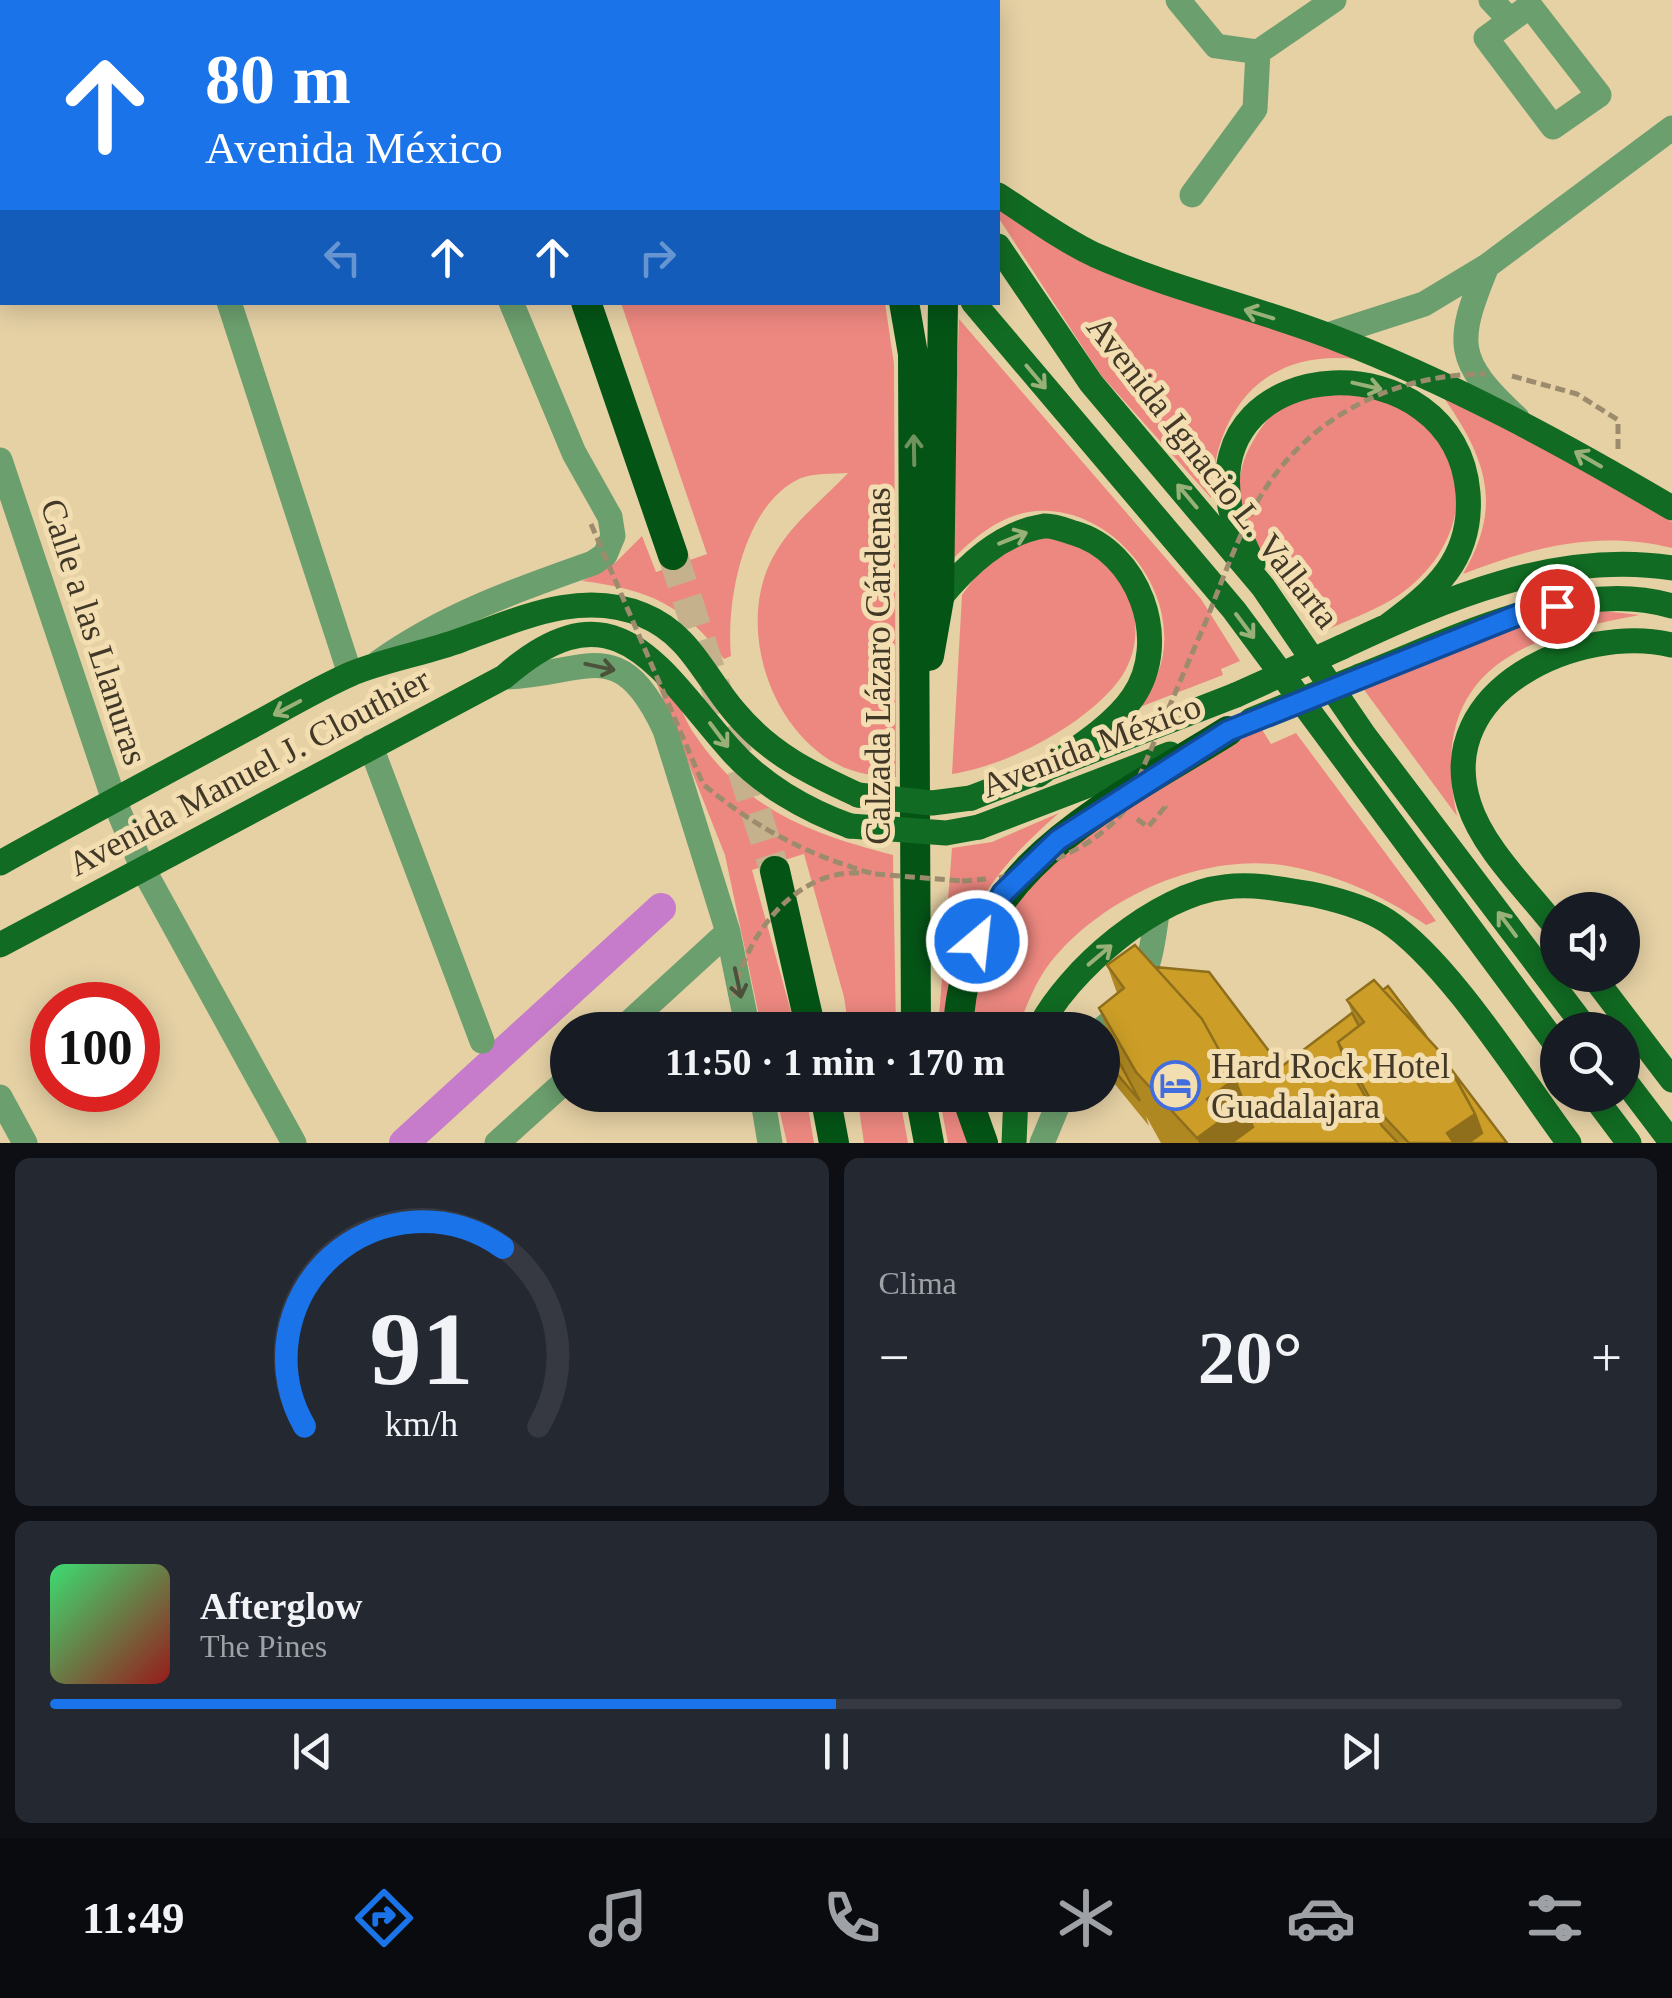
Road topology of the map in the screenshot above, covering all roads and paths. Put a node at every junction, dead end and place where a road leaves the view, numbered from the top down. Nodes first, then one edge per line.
1 (1178, 0) edge
2 (1334, 0) edge
3 (1500, 9) edge
4 (1258, 52) junction
5 (1672, 128) edge
6 (1192, 195) dead end
7 (1000, 196) edge
8 (1000, 249) edge
9 (1487, 266) junction
10 (230, 305) edge
11 (512, 305) edge
12 (587, 305) edge
13 (905, 305) edge
14 (943, 305) edge
15 (976, 305) edge
16 (1328, 335) junction
17 (1496, 374) dead end
18 (1506, 374) dead end
19 (1524, 425) junction
20 (0, 460) edge
21 (1619, 476) junction
22 (1672, 508) edge
23 (591, 524) dead end
24 (674, 555) tunnel mouth
25 (1672, 568) edge
26 (1263, 587) junction
27 (940, 599) junction
28 (568, 606) joint
29 (1672, 606) edge
30 (1386, 627) junction
31 (1672, 645) edge
32 (526, 658) joint
33 (375, 665) junction
34 (350, 674) junction
35 (504, 677) junction
36 (917, 722) junction
37 (1240, 726) junction
38 (370, 747) junction
39 (1038, 775) junction
40 (114, 800) junction
41 (0, 864) edge
42 (142, 867) junction
43 (775, 871) tunnel mouth
44 (874, 874) junction
45 (999, 878) dead end
46 (962, 882) dead end
47 (1540, 905) edge
48 (1156, 913) junction
49 (728, 932) junction
50 (0, 945) edge
51 (1605, 992) edge
52 (734, 996) dead end
53 (640, 1012) edge
54 (744, 1012) edge
55 (806, 1012) edge
56 (916, 1012) edge
57 (959, 1012) edge
58 (1051, 1012) edge
59 (1573, 1012) edge
60 (1120, 1015) edge
61 (1540, 1023) edge
62 (482, 1041) dead end
63 (1672, 1080) edge
64 (550, 1095) edge
65 (0, 1097) edge
66 (1640, 1101) edge
67 (765, 1112) edge
68 (828, 1112) edge
69 (923, 1112) edge
70 (969, 1112) edge
71 (971, 1112) edge
72 (1015, 1112) edge
73 (1055, 1112) edge
74 (1606, 1112) edge
75 (25, 1143) edge
76 (294, 1143) edge
77 (497, 1143) edge
78 (770, 1143) edge
79 (834, 1143) edge
80 (929, 1143) edge
81 (975, 1143) edge
82 (983, 1143) edge
83 (1014, 1143) edge
84 (1042, 1143) edge
85 (1569, 1143) edge
86 (1629, 1143) edge
87 (1672, 1143) edge

1 - 4 street
2 - 4 street
3 - 3 street
4 - 6 street
5 - 9 street
16 -> 7 main road
26 -> 8 main road, Avenida Ignacio L. Vallarta
9 - 16 street
9 - 19 street
10 - 34 street
11 - 33 street
12 - 24 highway
36 -> 13 highway, Calzada Lázaro Cárdenas
14 - 27 highway
15 -> 61 main road, Avenida Ignacio L. Vallarta
16 - 19 main road
17 - 45 path, bridge
18 - 21 path
21 -> 19 main road
20 - 40 street, Calle a las Llanuras
21 - 22 main road
23 - 44 path, bridge
25 - 30 main road, Avenida México
26 -> 30 main road
59 -> 26 main road, Avenida Ignacio L. Vallarta
27 - 36 highway
27 -> 39 main road
28 - 33 main road, Avenida Manuel J. Clouthier
28 - 39 main road, Avenida México, bridge
29 - 37 main road, Avenida México, bridge
30 - 39 main road, Avenida México, bridge
31 - 47 main road
32 - 35 main road, Avenida Manuel J. Clouthier
32 -> 37 main road, Avenida México, bridge
33 - 34 main road, Avenida Manuel J. Clouthier
34 -> 40 main road, Avenida Manuel J. Clouthier
35 - 38 main road, Avenida Manuel J. Clouthier
35 -> 49 street
36 - 56 highway, Calzada Lázaro Cárdenas
37 - 57 highway
38 - 42 main road, Avenida Manuel J. Clouthier
38 - 62 street
40 - 41 main road, Avenida Manuel J. Clouthier
40 - 42 street, Calle a las Llanuras
42 - 50 main road, Avenida Manuel J. Clouthier
42 - 76 street, Calle a las Llanuras
43 - 55 highway
44 - 46 path, bridge
44 - 52 path, bridge
58 -> 48 main road
48 - 60 street
48 - 85 main road
49 - 53 street
49 -> 54 street
51 - 63 main road
64 - 77 street
65 - 75 street
66 - 87 main road
67 - 78 street
68 - 79 highway
69 - 80 highway
70 - 81 highway
71 - 82 highway
72 - 83 main road
73 - 84 street
74 - 86 main road

